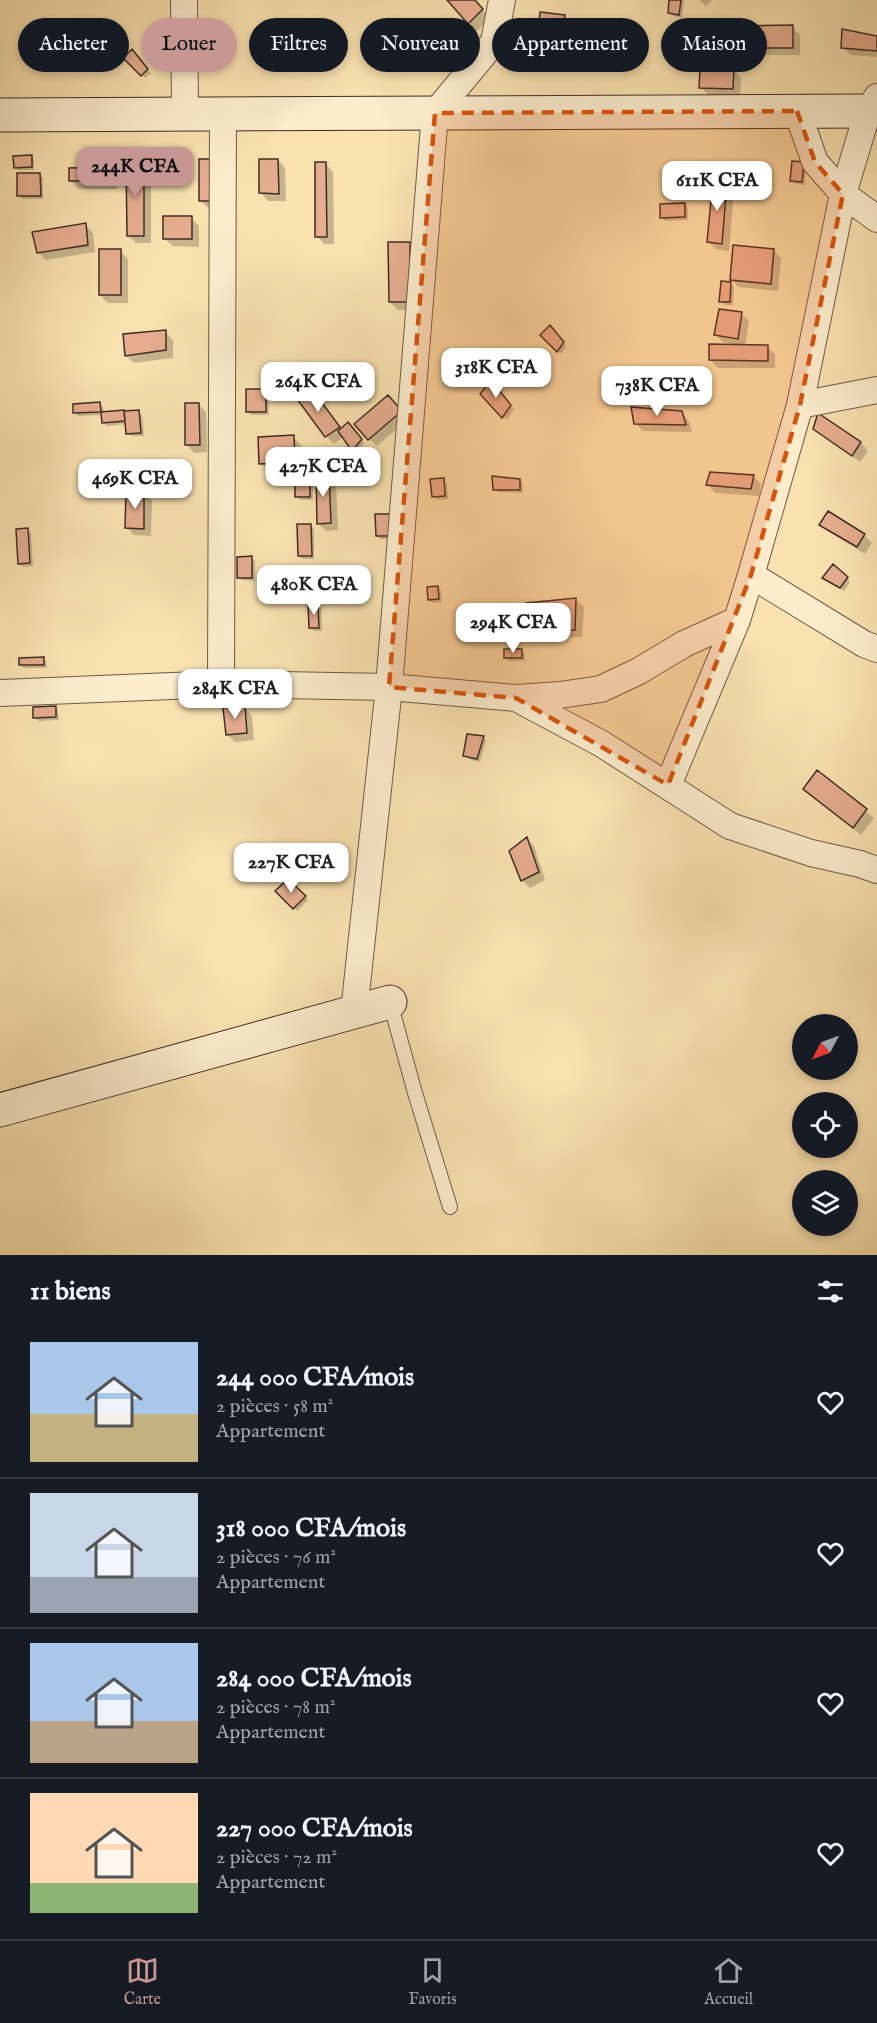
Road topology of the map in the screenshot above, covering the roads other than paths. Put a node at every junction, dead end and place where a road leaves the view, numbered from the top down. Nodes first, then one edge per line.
1 (184, 0) edge
2 (502, 0) edge
3 (873, 104) edge
4 (797, 111) junction
5 (435, 113) junction
6 (185, 114) junction
7 (223, 114) junction
8 (0, 115) edge
9 (843, 194) junction
10 (877, 219) edge
11 (877, 390) edge
12 (800, 405) junction
13 (751, 575) junction
14 (737, 620) junction
15 (873, 640) edge
16 (222, 684) junction
17 (389, 687) junction
18 (0, 693) edge
19 (516, 698) junction
20 (668, 785) junction
21 (877, 870) edge
22 (390, 1002) joint
23 (354, 1012) junction
24 (0, 1110) edge
25 (450, 1207) dead end

1 - 6 street
2 - 5 street
3 - 4 street
3 - 9 street
4 - 5 street
4 - 9 street
5 - 7 street
5 - 17 street
6 - 7 street
6 - 8 street
7 - 16 street
9 - 10 street
9 - 12 street
11 - 12 street
12 - 13 street
13 - 14 street
13 - 15 street
14 - 19 street
14 - 20 street
16 - 17 street
16 - 18 street
17 - 19 street
17 - 23 street
19 - 20 street
20 - 21 street
22 - 23 street
22 - 25 lane
23 - 24 street

